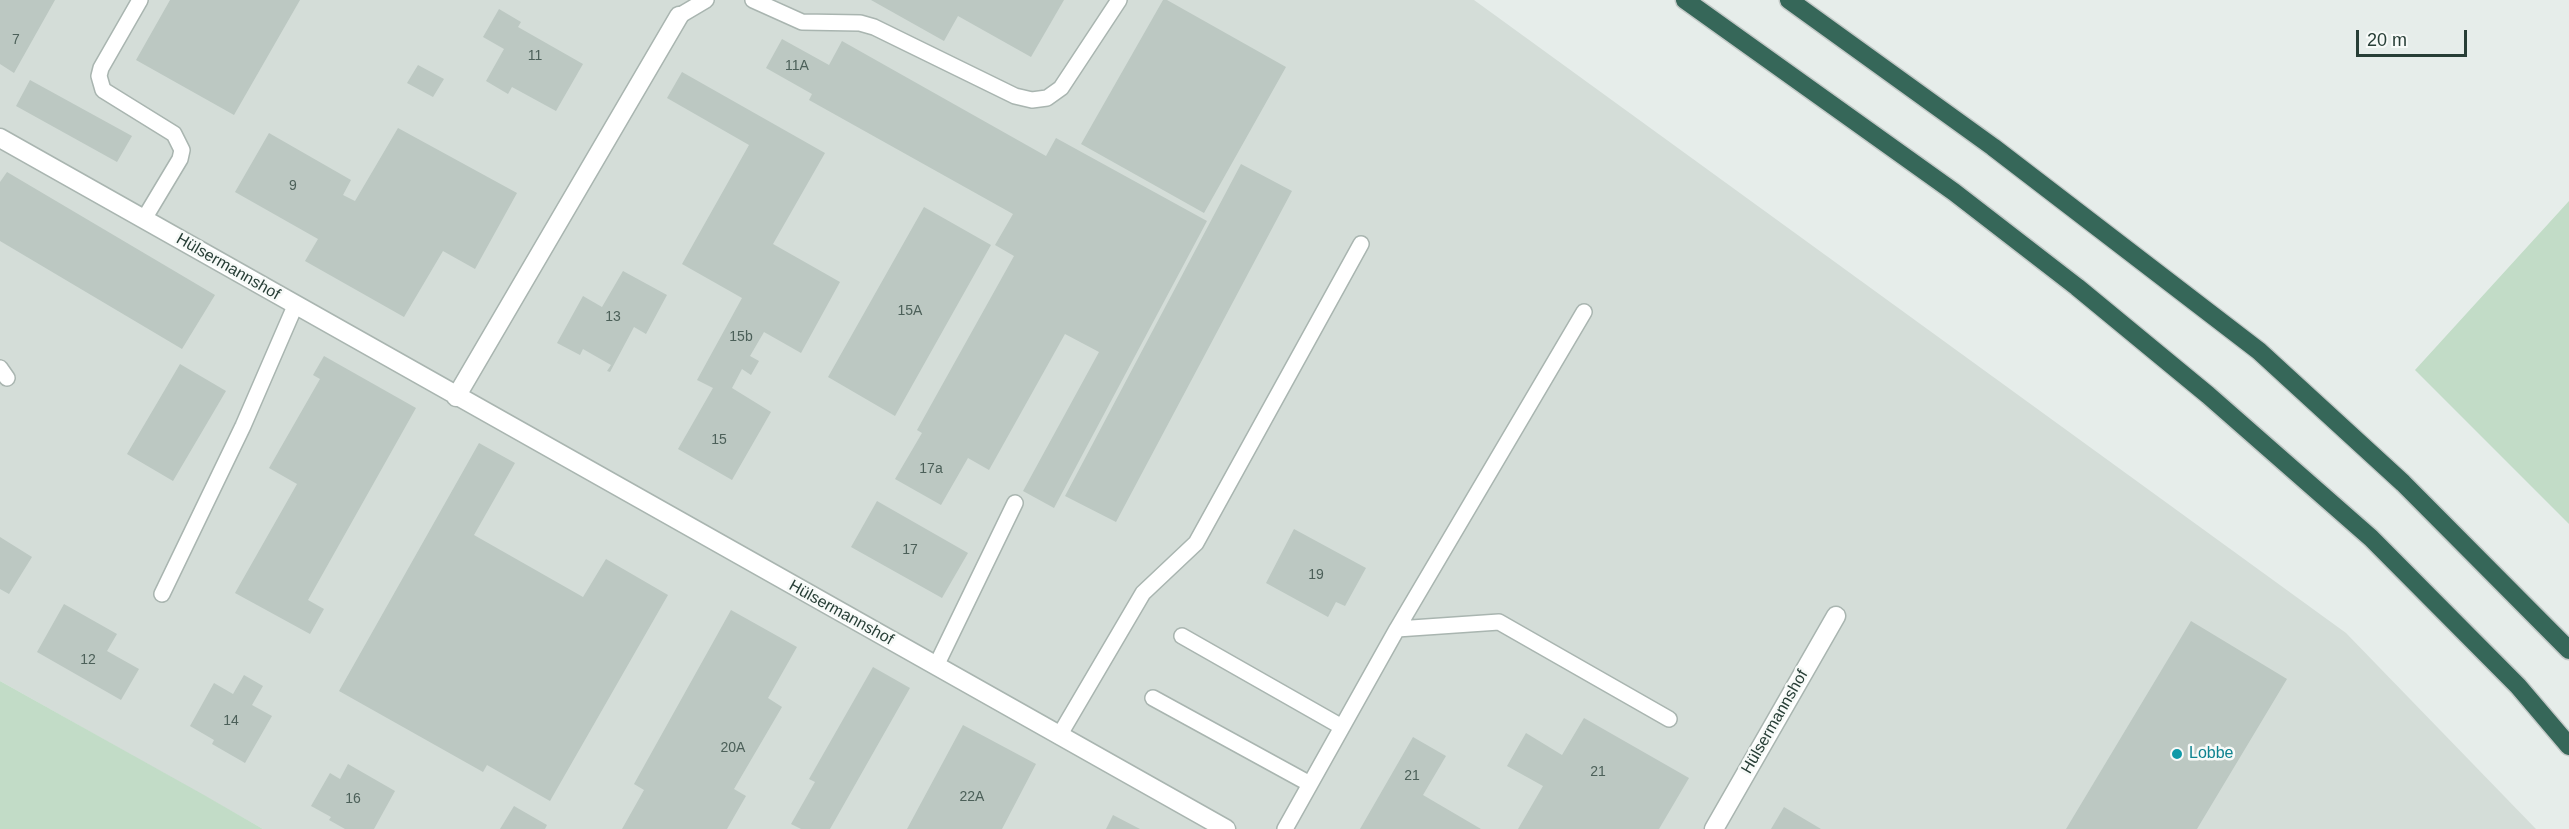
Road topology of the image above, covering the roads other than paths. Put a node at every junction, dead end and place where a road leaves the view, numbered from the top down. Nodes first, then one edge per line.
1 (140, 0) edge
2 (706, 0) edge
3 (753, 0) edge
4 (1119, 0) edge
5 (1684, 0) edge
6 (1789, 0) edge
7 (679, 16) joint
8 (0, 138) edge
9 (144, 219) junction
10 (1361, 244) dead end
11 (296, 306) junction
12 (1584, 312) dead end
13 (456, 397) junction
14 (1015, 503) dead end
15 (162, 594) dead end
16 (1836, 616) dead end
17 (1397, 629) junction
18 (1182, 636) dead end
19 (2569, 650) edge
20 (936, 666) junction
21 (1153, 698) dead end
22 (1669, 719) dead end
23 (1342, 728) junction
24 (1059, 735) junction
25 (2569, 746) edge
26 (1310, 784) junction
27 (1226, 829) edge
28 (1285, 829) edge
29 (1714, 829) edge

1 - 9 lane
2 - 7 lane
3 - 4 lane
5 - 25 highway
6 - 19 highway
7 - 13 street
8 - 9 street, Hülsermannshof
9 - 11 street, Hülsermannshof
10 - 24 lane
11 - 13 street, Hülsermannshof
11 - 15 lane
12 - 17 lane
13 - 20 street, Hülsermannshof
14 - 20 lane
16 - 29 street, Hülsermannshof
17 - 22 lane
17 - 23 lane
18 - 23 lane
20 - 24 street, Hülsermannshof
21 - 26 lane
23 - 26 lane
24 - 27 street, Hülsermannshof
26 - 28 lane

